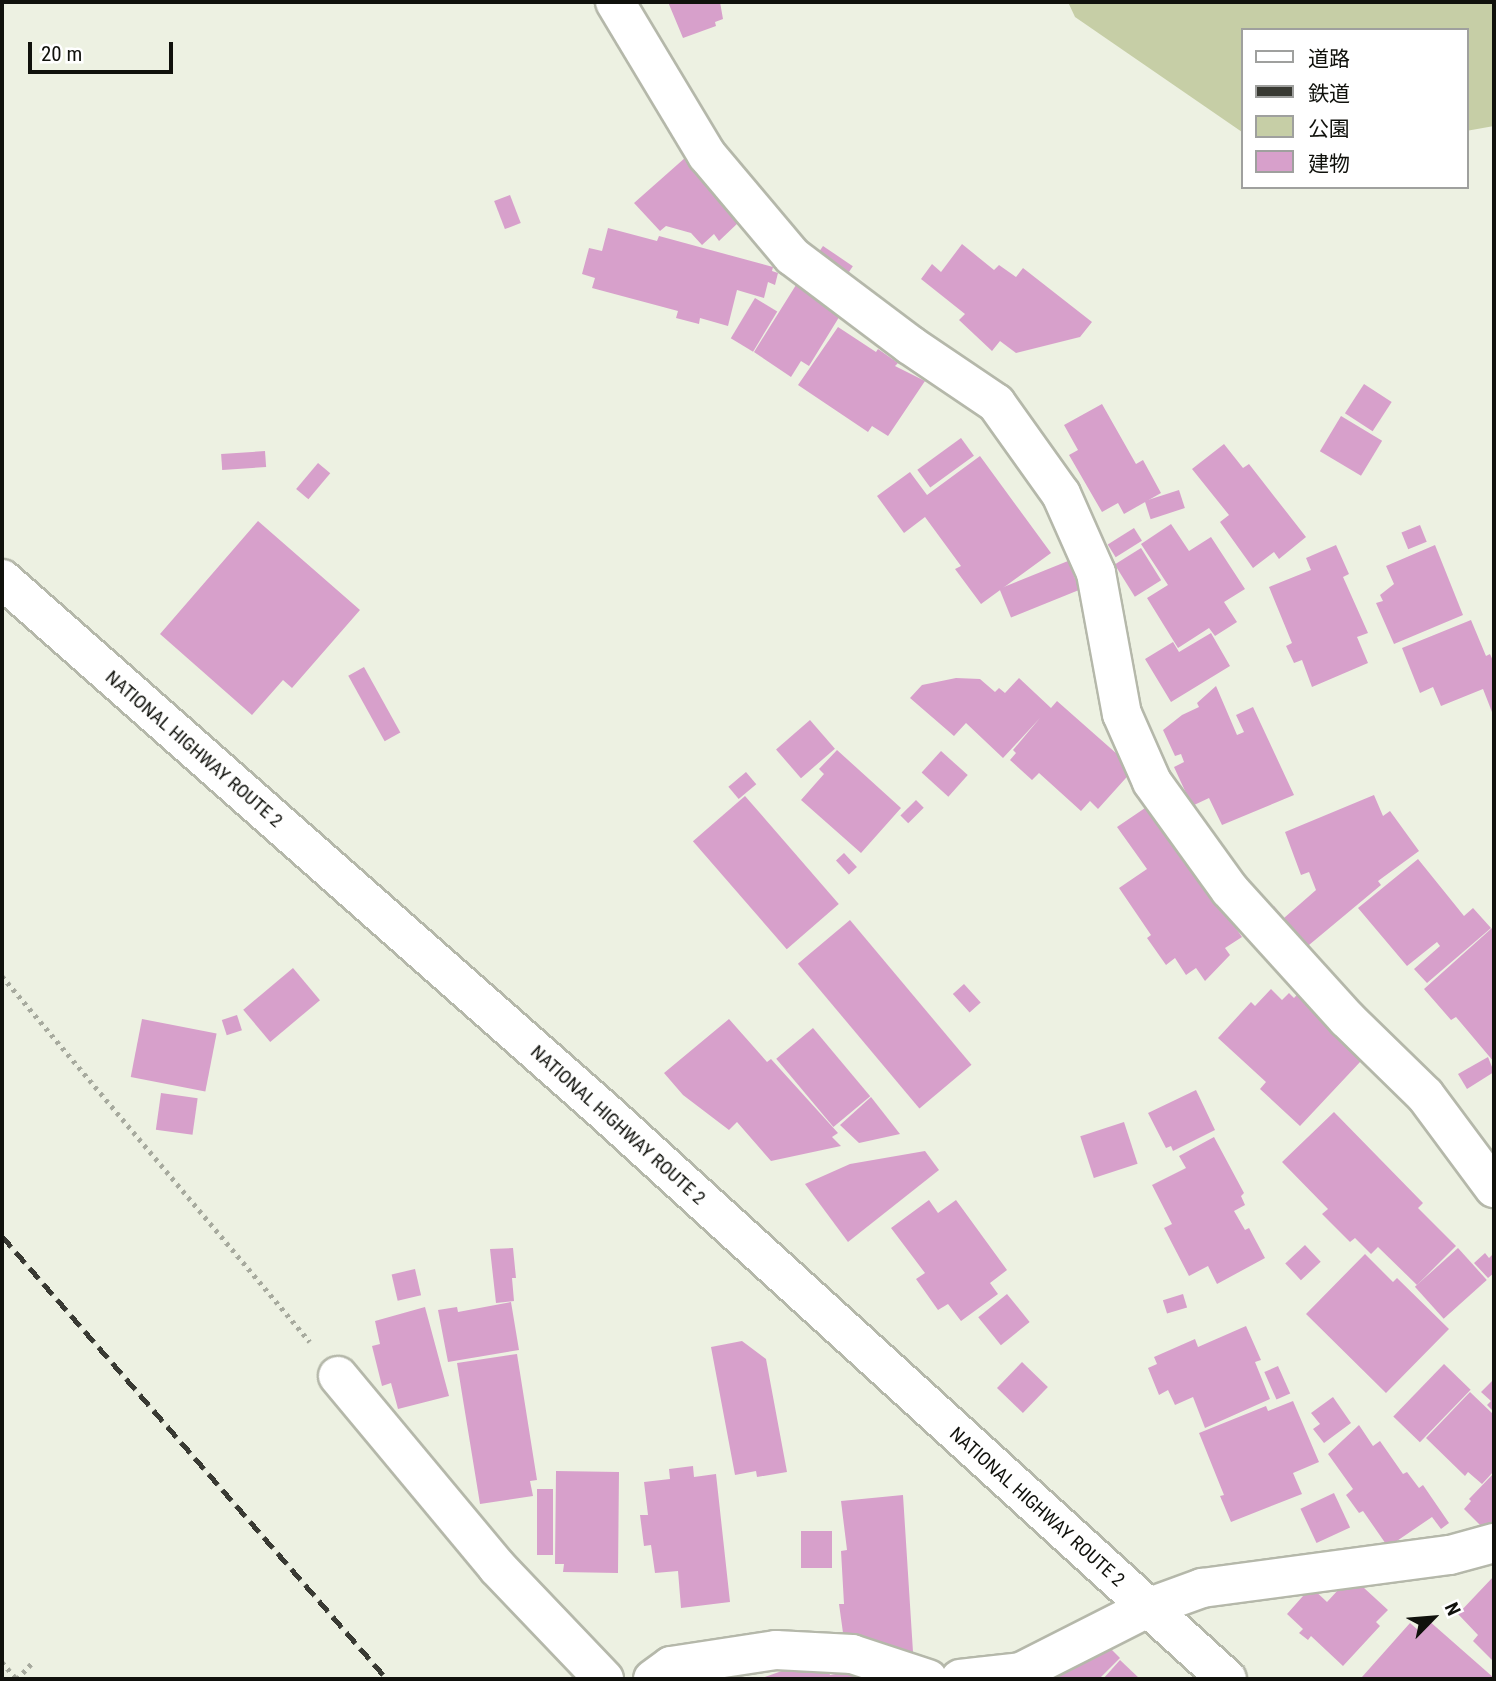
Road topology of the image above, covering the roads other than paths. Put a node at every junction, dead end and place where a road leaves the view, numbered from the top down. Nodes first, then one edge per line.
1 (615, 2) edge
2 (2, 579) edge
3 (1494, 1188) edge
4 (338, 1376) road end
5 (1494, 1542) edge
6 (1147, 1608) junction
7 (604, 1679) edge
8 (653, 1679) edge
9 (928, 1679) edge
10 (960, 1679) edge
11 (1227, 1679) edge

1 - 3 main road
2 - 6 main road, NATIONAL HIGHWAY ROUTE 2
4 - 7 main road
5 - 6 main road
6 - 10 main road
6 - 11 main road, NATIONAL HIGHWAY ROUTE 2
8 - 9 main road

